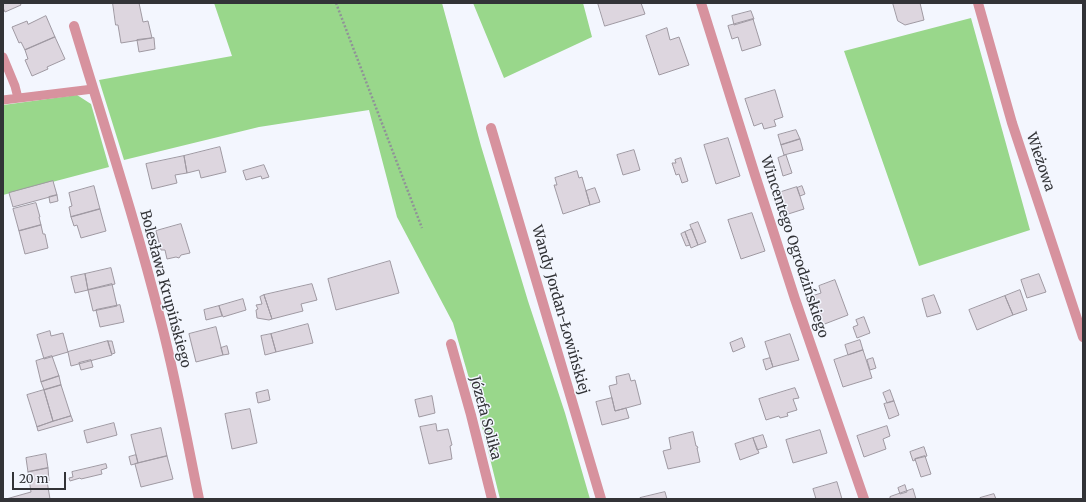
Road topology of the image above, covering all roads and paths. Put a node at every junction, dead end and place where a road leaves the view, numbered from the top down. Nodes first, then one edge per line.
1 (336, 3) edge
2 (701, 3) edge
3 (978, 3) edge
4 (74, 26) dead end
5 (3, 57) edge
6 (93, 89) junction
7 (18, 98) junction
8 (3, 100) edge
9 (491, 128) dead end
10 (422, 228) dead end
11 (1082, 331) edge
12 (451, 344) dead end
13 (199, 499) edge
14 (492, 499) edge
15 (601, 499) edge
16 (864, 499) edge

1 - 10 path
2 - 16 street, Wincentego Ogrodzińskiego
3 - 11 street, Wieżowa
4 - 6 street, Bolesława Krupińskiego
5 - 7 lane
6 - 7 lane
6 - 13 street, Bolesława Krupińskiego
7 - 8 lane
9 - 15 street, Wandy Jordan-Łowińskiej
12 - 14 street, Józefa Solika

